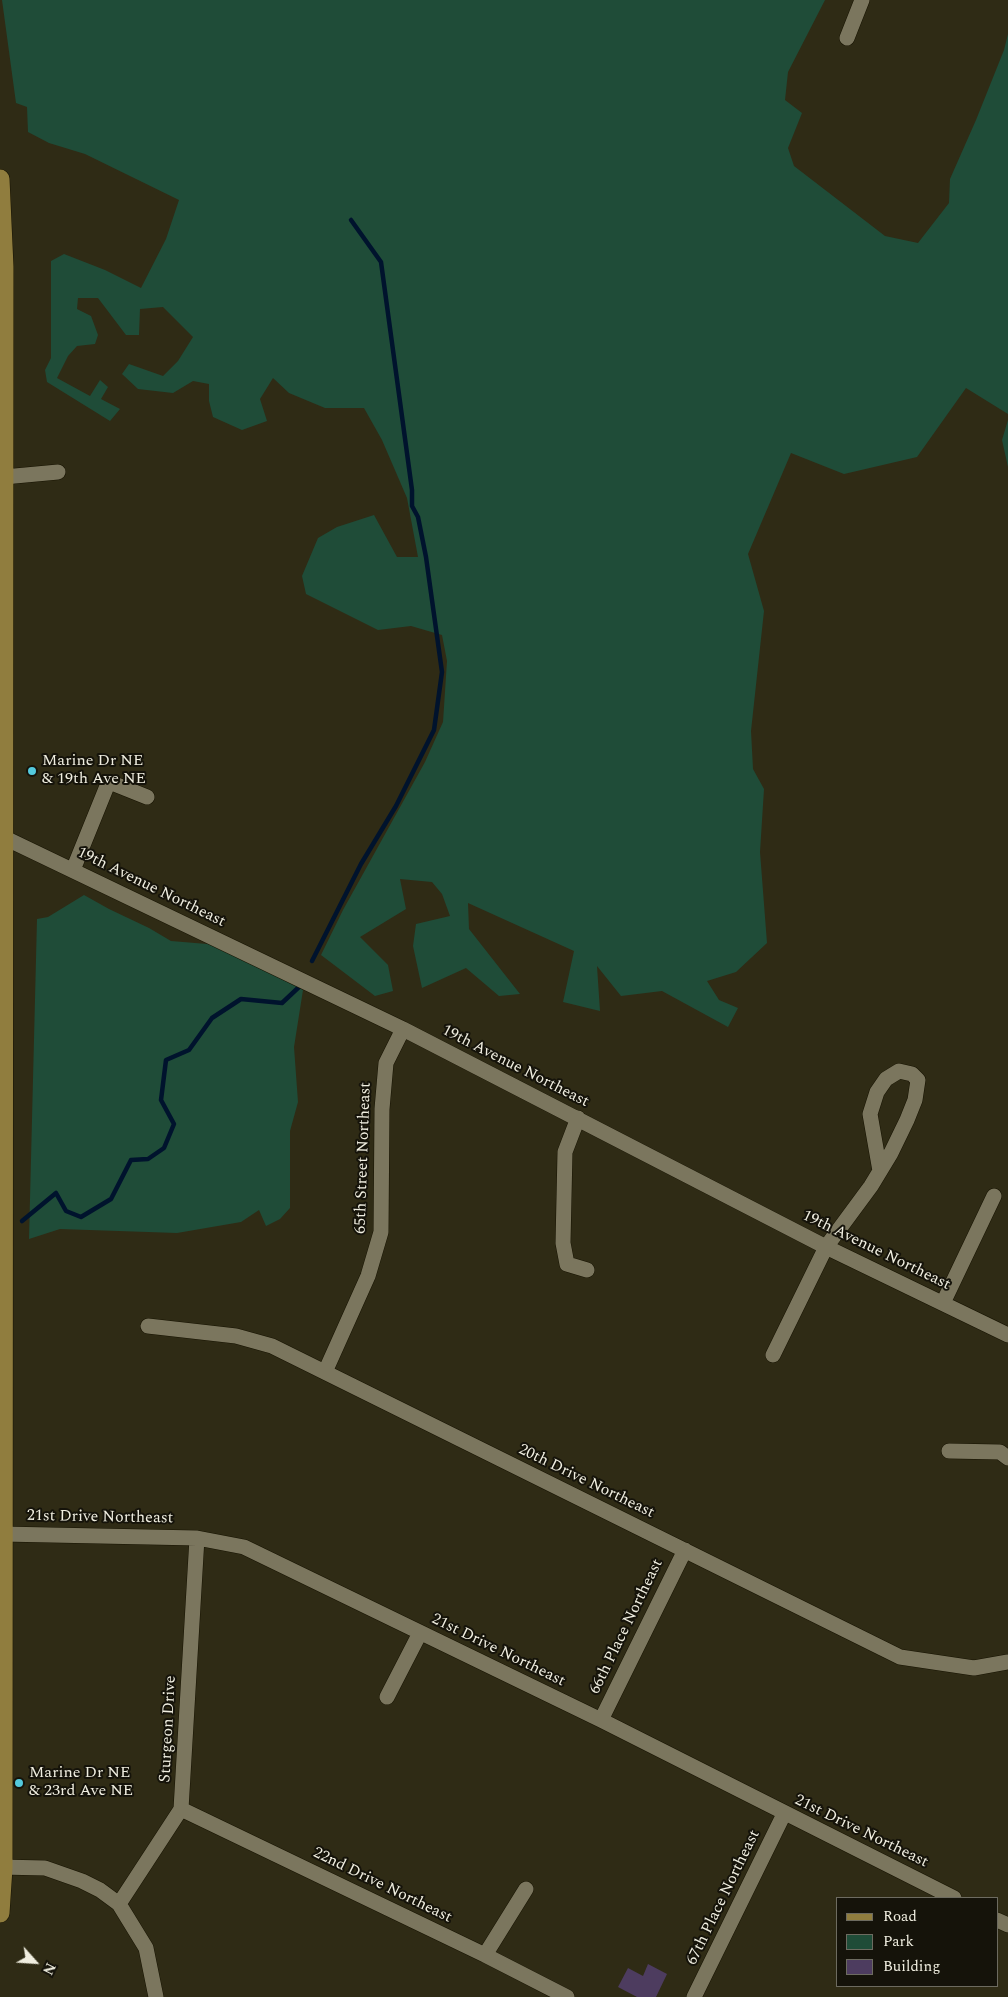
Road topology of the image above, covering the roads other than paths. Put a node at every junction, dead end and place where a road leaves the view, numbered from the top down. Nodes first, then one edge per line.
1 (862, 0) edge
2 (846, 38) dead end
3 (0, 179) edge
4 (58, 472) dead end
5 (4, 477) junction
6 (147, 797) dead end
7 (3, 837) junction
8 (73, 870) junction
9 (403, 1029) junction
10 (578, 1118) junction
11 (880, 1171) junction
12 (994, 1196) dead end
13 (826, 1247) junction
14 (586, 1270) dead end
15 (943, 1304) junction
16 (148, 1326) dead end
17 (1008, 1335) edge
18 (773, 1355) dead end
19 (324, 1372) junction
20 (949, 1451) dead end
21 (1008, 1458) edge
22 (2, 1534) junction
23 (197, 1538) junction
24 (684, 1550) junction
25 (420, 1632) junction
26 (1008, 1662) edge
27 (387, 1697) dead end
28 (601, 1720) junction
29 (181, 1809) junction
30 (784, 1814) junction
31 (1, 1867) edge
32 (526, 1889) dead end
33 (952, 1897) edge
34 (119, 1904) junction
35 (0, 1913) edge
36 (485, 1955) junction
37 (156, 1997) edge
38 (567, 1997) edge
39 (694, 1997) edge

1 - 2 street
3 - 5 main road
4 - 5 street
5 - 7 main road
6 - 8 street
7 - 8 street, 19th Avenue Northeast
7 - 22 main road
8 - 9 street, 19th Avenue Northeast
9 - 10 street, 19th Avenue Northeast
9 - 19 street, 65th Street Northeast
10 - 13 street, 19th Avenue Northeast
10 - 14 street
11 - 11 street
11 - 13 street
12 - 15 street
13 - 15 street, 19th Avenue Northeast
13 - 18 street
15 - 17 street, 19th Avenue Northeast
16 - 19 street, 20th Drive Northeast
19 - 24 street, 20th Drive Northeast
20 - 21 street
22 - 23 street, 21st Drive Northeast
22 - 31 main road
23 - 25 street, 21st Drive Northeast
23 - 29 street, Sturgeon Drive
24 - 26 street, 20th Drive Northeast
24 - 28 street, 66th Place Northeast
25 - 27 street
25 - 28 street, 21st Drive Northeast
28 - 30 street, 21st Drive Northeast
29 - 34 street, Sturgeon Drive
29 - 36 street, 22nd Drive Northeast
30 - 33 street, 21st Drive Northeast
30 - 39 street, 67th Place Northeast
31 - 34 street
31 - 35 main road
32 - 36 street
34 - 37 street
36 - 38 street, 22nd Drive Northeast

